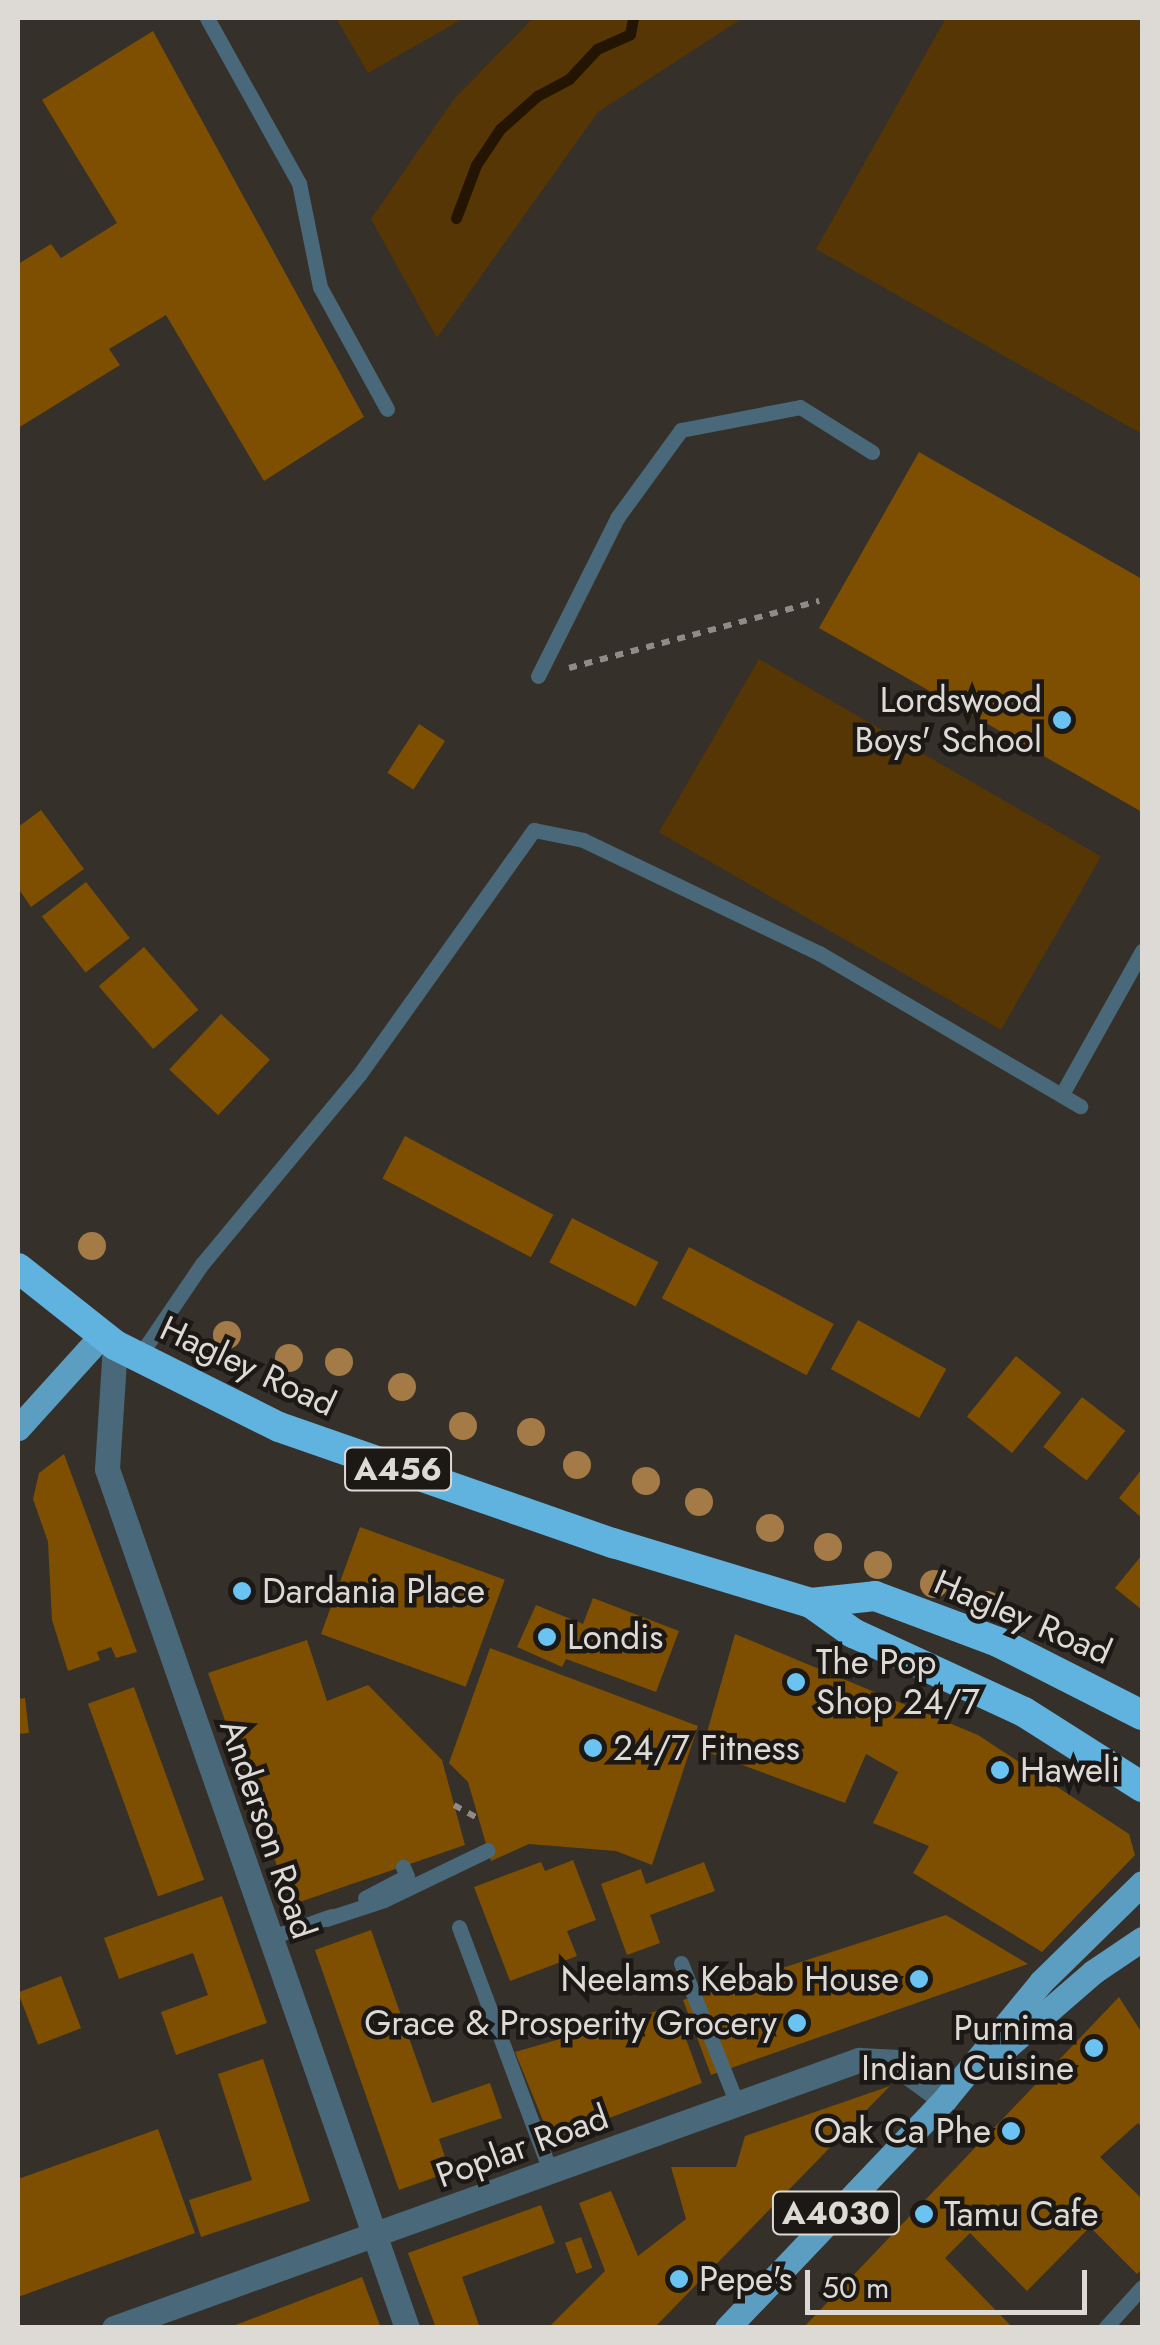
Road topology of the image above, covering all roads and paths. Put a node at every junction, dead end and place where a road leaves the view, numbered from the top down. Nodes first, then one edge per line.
1 (208, 18) edge
2 (387, 409) dead end
3 (872, 452) dead end
4 (819, 601) dead end
5 (538, 676) joint
6 (1142, 951) edge
7 (1062, 1094) junction
8 (1080, 1106) dead end
9 (18, 1268) edge
10 (118, 1346) junction
11 (18, 1428) edge
12 (810, 1603) junction
13 (1142, 1715) edge
14 (1142, 1787) edge
15 (454, 1805) dead end
16 (479, 1819) dead end
17 (488, 1850) dead end
18 (403, 1867) dead end
19 (1142, 1884) edge
20 (326, 1919) junction
21 (459, 1927) dead end
22 (269, 1938) junction
23 (1142, 1939) edge
24 (681, 1963) dead end
25 (946, 2099) junction
26 (738, 2106) junction
27 (550, 2173) junction
28 (373, 2237) junction
29 (1142, 2286) edge
30 (114, 2328) edge
31 (406, 2328) edge
32 (727, 2328) edge
33 (1105, 2328) edge

1 - 2 lane
3 - 5 lane
4 - 5 path
6 - 7 lane
7 - 8 lane
7 - 10 lane
9 - 10 highway, Hagley Road / A456
10 - 11 main road
10 - 12 highway, Hagley Road / A456
10 - 22 street, Anderson Road
12 - 13 highway, Hagley Road / A456
12 - 14 highway, Hagley Road / A456
15 - 16 path
17 - 20 lane
18 - 20 lane
19 - 25 main road, A4030
20 - 22 lane
21 - 27 lane
22 - 28 street, Anderson Road
23 - 25 main road, A4030
24 - 26 lane
25 - 26 street, Poplar Road
25 - 32 main road, A4030
26 - 27 street, Poplar Road
27 - 28 street, Poplar Road
28 - 30 street, Poplar Road
28 - 31 street, Anderson Road
29 - 33 lane

